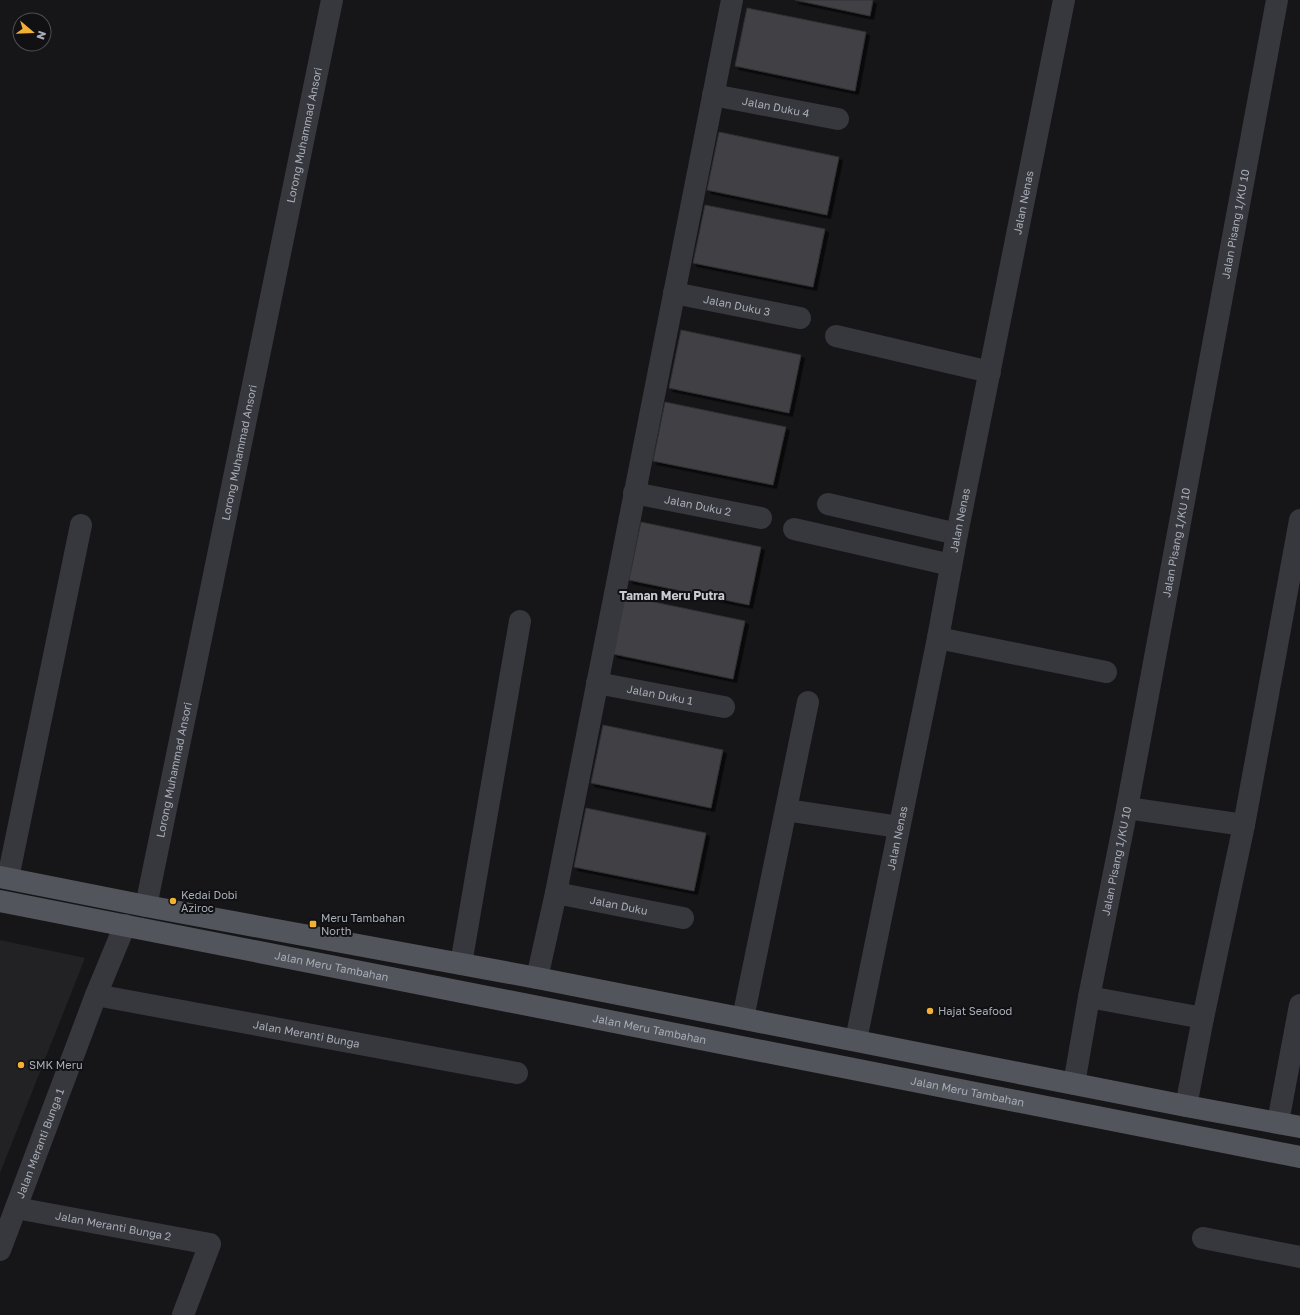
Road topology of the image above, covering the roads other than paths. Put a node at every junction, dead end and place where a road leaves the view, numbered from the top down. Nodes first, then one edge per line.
1 (332, 0) edge
2 (732, 0) edge
3 (1064, 0) edge
4 (1277, 0) edge
5 (713, 95) junction
6 (838, 119) dead end
7 (674, 293) junction
8 (800, 318) dead end
9 (836, 336) dead end
10 (990, 372) junction
11 (634, 493) junction
12 (828, 504) dead end
13 (761, 518) dead end
14 (1300, 520) edge
15 (81, 526) dead end
16 (794, 529) dead end
17 (957, 534) junction
18 (951, 566) junction
19 (520, 621) dead end
20 (938, 638) junction
21 (1106, 672) dead end
22 (597, 683) junction
23 (808, 702) dead end
24 (724, 707) dead end
25 (1127, 808) junction
26 (786, 810) junction
27 (1244, 826) junction
28 (899, 827) junction
29 (4, 878) edge
30 (556, 893) junction
31 (0, 901) edge
32 (146, 906) junction
33 (683, 918) dead end
34 (125, 925) junction
35 (461, 964) junction
36 (538, 978) junction
37 (96, 995) junction
38 (1089, 997) junction
39 (1300, 1005) edge
40 (743, 1018) junction
41 (1203, 1018) junction
42 (856, 1040) junction
43 (517, 1074) dead end
44 (1074, 1084) junction
45 (1186, 1106) junction
46 (1278, 1122) junction
47 (1300, 1127) edge
48 (1300, 1157) edge
49 (16, 1208) junction
50 (1203, 1238) dead end
51 (0, 1250) edge
52 (1300, 1257) edge
53 (183, 1315) edge

1 - 32 street, Lorong Muhammad Ansori
2 - 5 street
3 - 10 street, Jalan Nenas
4 - 25 street, Jalan Pisang 1/KU 10
5 - 6 street, Jalan Duku 4
5 - 7 street
7 - 8 street, Jalan Duku 3
7 - 11 street
9 - 10 street
10 - 17 street, Jalan Nenas
11 - 13 street, Jalan Duku 2
11 - 22 street
12 - 17 street
14 - 27 street
15 - 29 street
16 - 18 street
17 - 18 street, Jalan Nenas
18 - 20 street, Jalan Nenas
19 - 35 street
20 - 21 street
20 - 28 street, Jalan Nenas
22 - 24 street, Jalan Duku 1
22 - 30 street
23 - 26 street
25 - 27 street
25 - 38 street, Jalan Pisang 1/KU 10
26 - 28 street
26 - 40 street
27 - 41 street
28 - 42 street, Jalan Nenas
29 - 32 main road
30 - 33 street, Jalan Duku
30 - 36 street
31 - 34 main road, Jalan Meru Tambahan
32 - 35 main road
34 - 37 street, Jalan Meranti Bunga 1
34 - 48 main road, Jalan Meru Tambahan
35 - 36 main road
36 - 40 main road
37 - 43 street, Jalan Meranti Bunga
37 - 49 street, Jalan Meranti Bunga 1
38 - 41 street
38 - 44 street, Jalan Pisang 1/KU 10
39 - 46 street
40 - 42 main road
41 - 45 street
42 - 44 main road
44 - 45 main road
45 - 46 main road
46 - 47 main road
49 - 51 street, Jalan Meranti Bunga 1
49 - 53 street, Jalan Meranti Bunga 2
50 - 52 street

